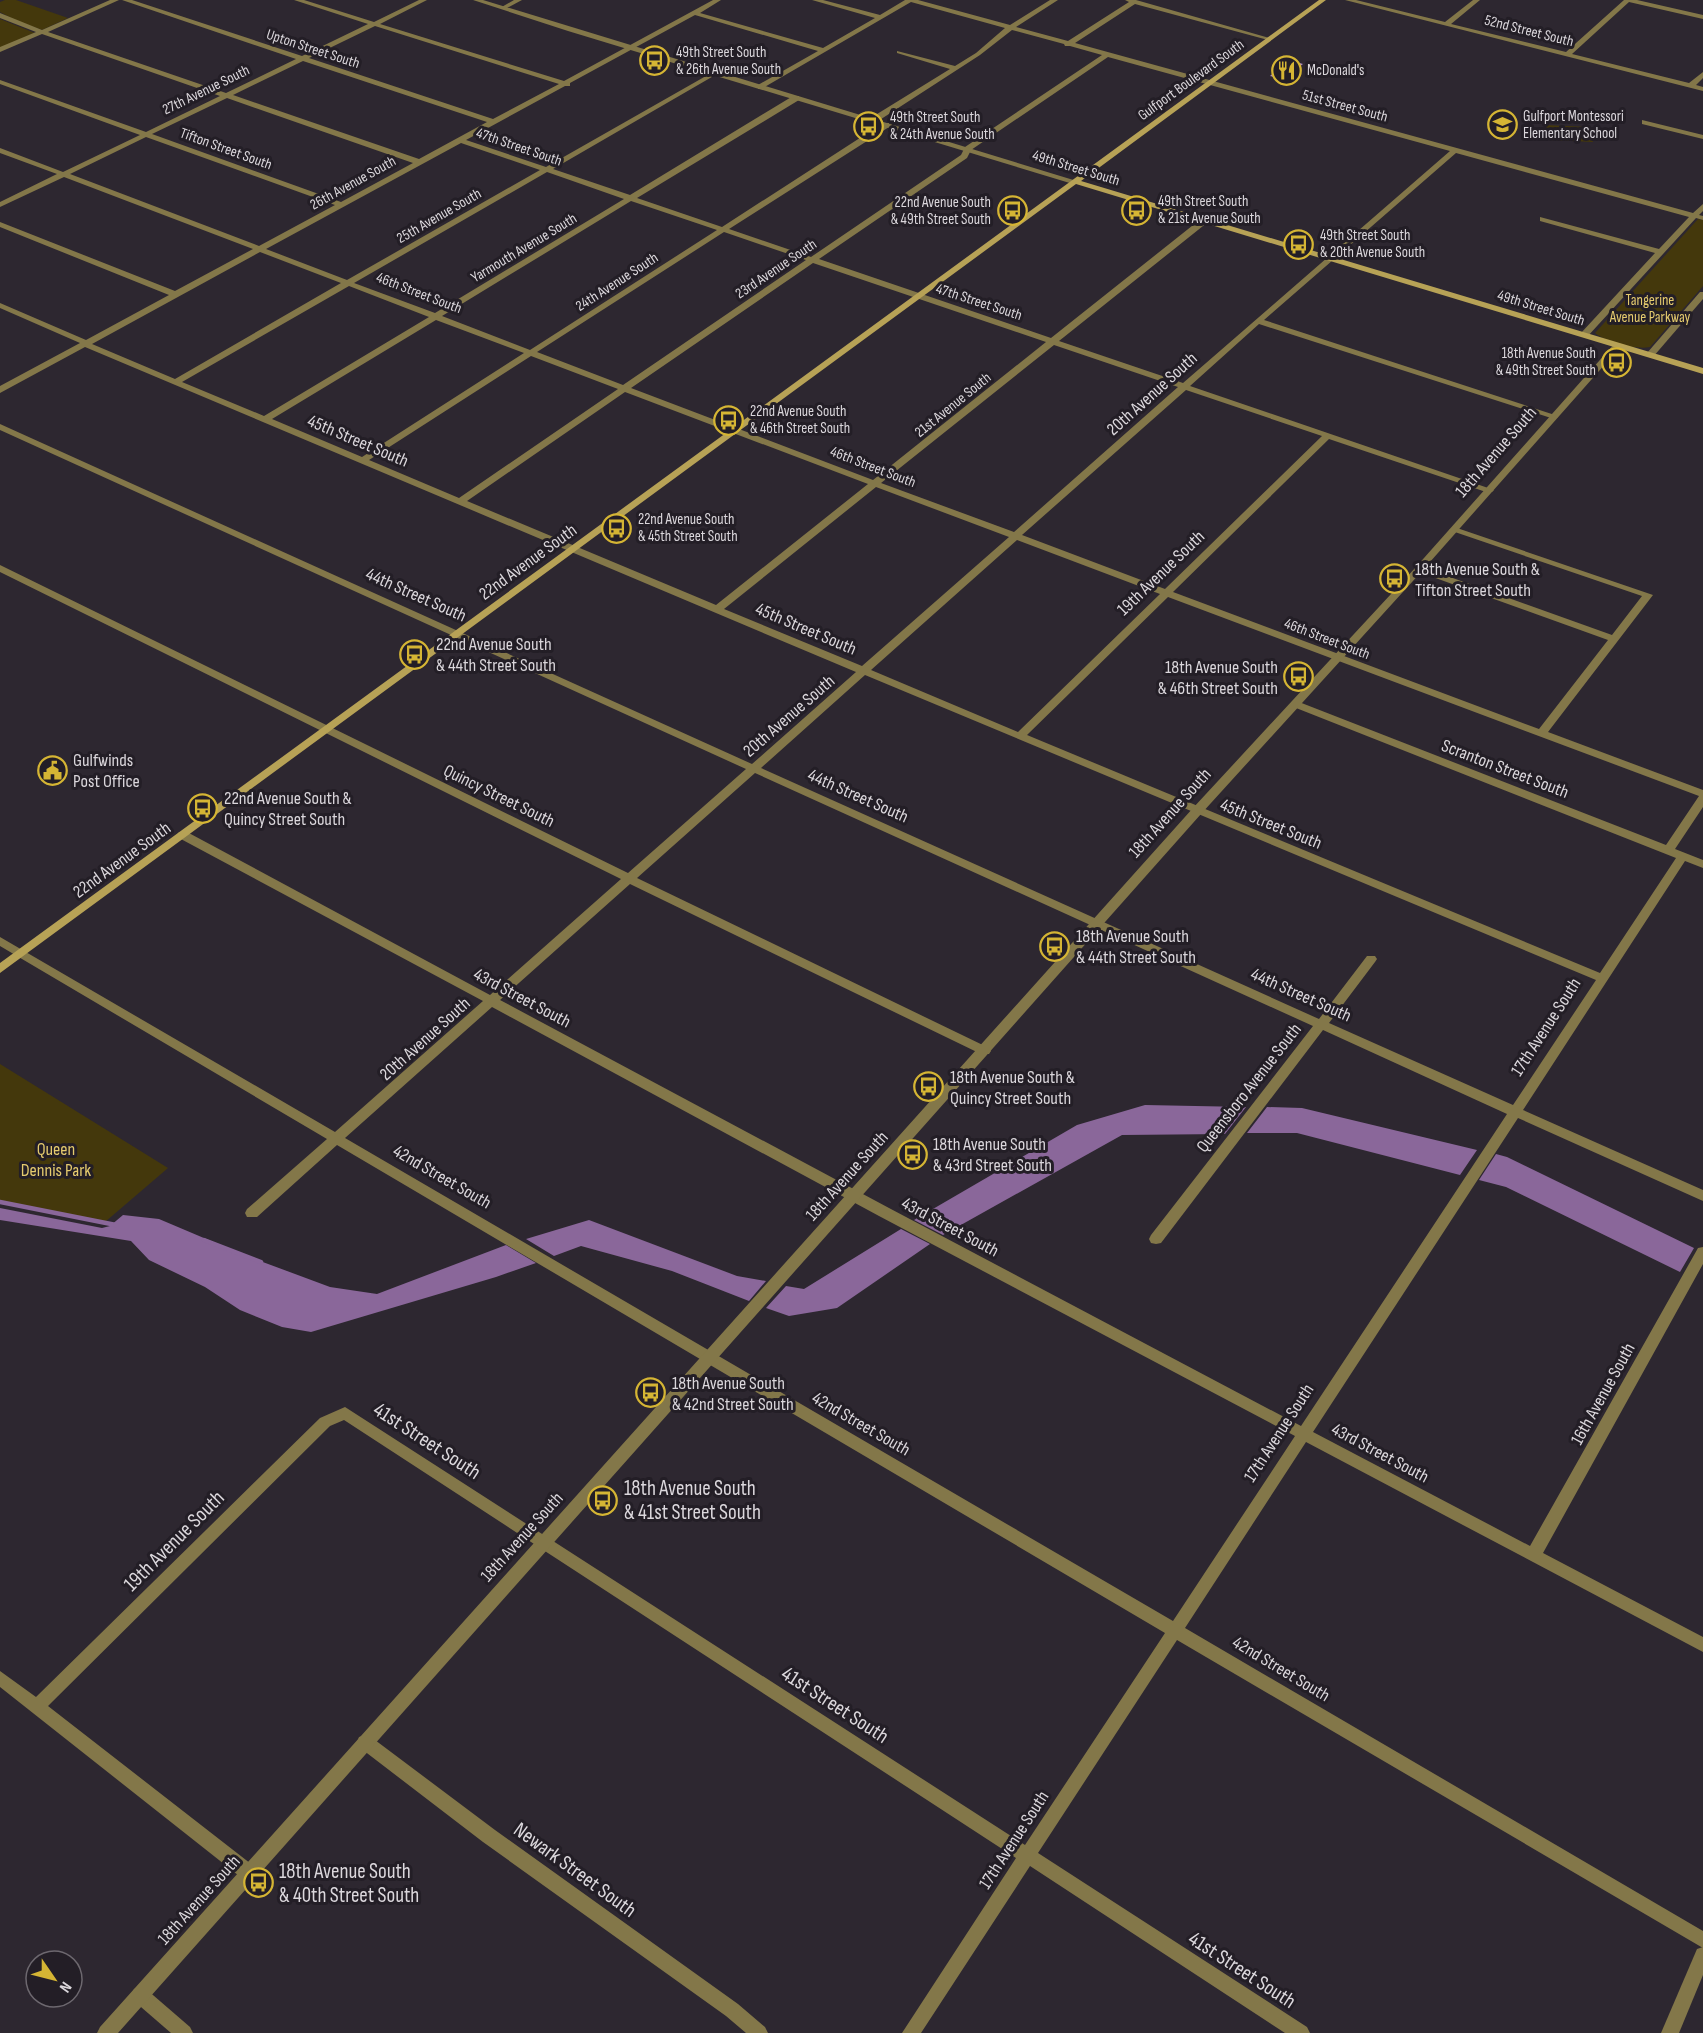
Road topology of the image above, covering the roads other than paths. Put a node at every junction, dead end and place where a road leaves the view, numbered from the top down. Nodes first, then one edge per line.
1 (116, 0) edge
2 (125, 0) edge
3 (297, 0) edge
4 (424, 0) edge
5 (476, 0) edge
6 (519, 0) edge
7 (718, 0) edge
8 (815, 0) edge
9 (910, 0) edge
10 (1055, 0) edge
11 (1323, 0) edge
12 (1348, 0) edge
13 (1477, 0) edge
14 (1628, 0) edge
15 (1131, 1) edge
16 (503, 8) junction
17 (694, 13) junction
18 (0, 15) edge
19 (881, 17) junction
20 (1703, 17) edge
21 (374, 24) junction
22 (1447, 24) junction
23 (1010, 28) junction
24 (42, 32) junction
25 (1270, 39) junction
26 (1067, 45) junction
27 (630, 48) junction
28 (823, 50) junction
29 (0, 51) edge
30 (899, 52) dead end
31 (1567, 55) junction
32 (1106, 56) junction
33 (302, 59) junction
34 (955, 68) junction
35 (716, 73) junction
36 (1703, 74) edge
37 (0, 82) edge
38 (1208, 83) junction
39 (567, 84) junction
40 (1691, 86) junction
41 (760, 87) junction
42 (1703, 89) edge
43 (226, 96) junction
44 (796, 98) junction
45 (872, 121) junction
46 (494, 122) junction
47 (1646, 122) dead end
48 (886, 125) junction
49 (146, 135) junction
50 (1703, 137) edge
51 (460, 140) junction
52 (968, 149) junction
53 (1456, 149) junction
54 (0, 150) edge
55 (419, 162) junction
56 (545, 170) junction
57 (65, 174) junction
58 (1076, 182) junction
59 (630, 199) junction
60 (0, 205) edge
61 (342, 205) junction
62 (1703, 206) edge
63 (1699, 216) edge
64 (1543, 219) dead end
65 (1205, 220) junction
66 (0, 224) edge
67 (722, 230) junction
68 (260, 250) junction
69 (1660, 252) junction
70 (1330, 258) junction
71 (813, 260) junction
72 (350, 284) junction
73 (1703, 294) edge
74 (177, 295) junction
75 (919, 296) junction
76 (0, 306) edge
77 (437, 316) junction
78 (1258, 321) junction
79 (1584, 335) junction
80 (1054, 341) junction
81 (85, 344) junction
82 (1618, 345) junction
83 (532, 353) junction
84 (1650, 355) junction
85 (1703, 371) edge
86 (175, 382) junction
87 (1184, 387) junction
88 (625, 388) junction
89 (0, 390) edge
90 (1554, 416) junction
91 (264, 420) junction
92 (0, 427) edge
93 (735, 431) junction
94 (1328, 435) junction
95 (363, 460) junction
96 (876, 484) junction
97 (1489, 489) junction
98 (459, 502) junction
99 (1454, 530) junction
100 (1016, 537) junction
101 (574, 549) junction
102 (0, 568) edge
103 (1419, 569) junction
104 (1167, 594) junction
105 (717, 609) junction
106 (458, 634) junction
107 (1615, 639) junction
108 (1336, 658) junction
109 (865, 671) junction
110 (1295, 704) junction
111 (327, 730) junction
112 (1542, 734) junction
113 (1020, 736) junction
114 (755, 768) junction
115 (1703, 794) edge
116 (1703, 799) edge
117 (1197, 811) junction
118 (183, 835) junction
119 (1676, 853) junction
120 (1703, 864) edge
121 (630, 879) junction
122 (1097, 924) junction
123 (0, 941) edge
124 (21, 954) junction
125 (1371, 959) dead end
126 (0, 969) edge
127 (1602, 978) junction
128 (491, 1002) junction
129 (1321, 1023) junction
130 (985, 1051) junction
131 (1515, 1112) junction
132 (338, 1139) junction
133 (855, 1196) junction
134 (1703, 1196) edge
135 (252, 1213) dead end
136 (1156, 1239) dead end
137 (1703, 1252) edge
138 (709, 1358) junction
139 (345, 1413) joint
140 (1303, 1433) junction
141 (544, 1542) junction
142 (1534, 1554) junction
143 (1174, 1628) junction
144 (1703, 1644) edge
145 (0, 1678) edge
146 (37, 1707) junction
147 (365, 1742) junction
148 (1028, 1854) junction
149 (249, 1872) junction
150 (1703, 1940) edge
151 (1703, 1955) edge
152 (140, 1995) junction
153 (106, 2033) edge
154 (184, 2033) edge
155 (759, 2033) edge
156 (911, 2033) edge
157 (1301, 2033) edge
158 (1670, 2033) edge

1 - 24 street
2 - 33 street, Upton Street South
3 - 21 street
4 - 21 street, 27th Avenue South
5 - 16 street, 49th Street South
6 - 16 street
7 - 17 street, 26th Avenue South
8 - 19 street
9 - 19 street
9 - 23 street, 51st Street South
10 - 23 street
11 - 25 main road, Gulfport Boulevard South
12 - 22 street, 52nd Street South
13 - 22 street
14 - 20 street
14 - 31 street
15 - 25 street
15 - 26 street
16 - 27 street, 49th Street South
17 - 27 street, 26th Avenue South
17 - 28 street
18 - 24 street
19 - 28 street
21 - 33 street, 27th Avenue South
21 - 39 street
22 - 31 street, 52nd Street South
23 - 26 street, 51st Street South
23 - 34 street
24 - 29 street
24 - 43 street
25 - 38 main road, Gulfport Boulevard South
26 - 32 street, 51st Street South
27 - 35 street, 49th Street South
27 - 39 street, 26th Avenue South
28 - 41 street
30 - 34 street
31 - 40 street, 52nd Street South
32 - 38 street, 51st Street South
32 - 52 street, 23rd Avenue South
33 - 43 street, 27th Avenue South
33 - 46 street, Upton Street South
34 - 45 street
35 - 41 street, 49th Street South
35 - 56 street, 25th Avenue South
36 - 40 street
37 - 49 street, Tifton Street South
38 - 53 street, 51st Street South
38 - 58 main road, Gulfport Boulevard South
39 - 46 street, 26th Avenue South
40 - 42 street, 52nd Street South
41 - 44 street, 49th Street South
43 - 49 street, 27th Avenue South
43 - 55 street
44 - 45 street, 49th Street South
44 - 59 street, Yarmouth Avenue South
45 - 48 street, 49th Street South
46 - 51 street, 26th Avenue South
47 - 50 street
48 - 52 street, 49th Street South
48 - 67 street, 24th Avenue South
49 - 57 street, 27th Avenue South
49 - 61 street, Tifton Street South
51 - 55 street, 26th Avenue South
51 - 56 street, 47th Street South
52 - 58 street, 49th Street South
52 - 71 street, 23rd Avenue South
53 - 63 street, 51st Street South
53 - 70 street, 20th Avenue South
54 - 57 street, 46th Street South
55 - 61 street, 26th Avenue South
56 - 59 street, 47th Street South
56 - 72 street, 25th Avenue South
57 - 60 street, 27th Avenue South
57 - 68 street, 46th Street South
58 - 65 main road, 49th Street South
58 - 75 main road, 22nd Avenue South
59 - 67 street, 47th Street South
59 - 77 street, Yarmouth Avenue South
61 - 68 street, 26th Avenue South
62 - 63 street
63 - 69 street
64 - 69 street
65 - 70 main road, 49th Street South
65 - 80 street, 21st Avenue South
66 - 74 street
67 - 71 street, 47th Street South
67 - 83 street, 24th Avenue South
68 - 72 street, 46th Street South
68 - 74 street, 26th Avenue South
69 - 79 street
70 - 78 street, 20th Avenue South
70 - 79 main road, 49th Street South
71 - 75 street, 47th Street South
71 - 88 street, 23rd Avenue South
72 - 77 street, 46th Street South
72 - 86 street, 25th Avenue South
73 - 84 street
74 - 81 street, 26th Avenue South
75 - 80 street, 47th Street South
75 - 93 main road, 22nd Avenue South
76 - 81 street, 45th Street South
77 - 83 street, 46th Street South
77 - 91 street, Yarmouth Avenue South
78 - 87 street, 20th Avenue South
78 - 90 street
79 - 82 main road, 49th Street South
80 - 87 street, 47th Street South
80 - 96 street, 21st Avenue South
81 - 86 street, 45th Street South
81 - 89 street, 26th Avenue South
82 - 84 main road, 49th Street South
82 - 90 street, 18th Avenue South
83 - 88 street, 46th Street South
83 - 95 street, 24th Avenue South
84 - 85 main road, 49th Street South
86 - 91 street, 45th Street South
87 - 94 street, 47th Street South
87 - 100 street, 20th Avenue South
88 - 93 street, 46th Street South
88 - 98 street, 23rd Avenue South
90 - 97 street, 18th Avenue South
91 - 95 street, 45th Street South
92 - 106 street, 44th Street South
93 - 96 street, 46th Street South
93 - 101 main road, 22nd Avenue South
94 - 97 street, 47th Street South
94 - 104 street, 19th Avenue South
95 - 98 street, 45th Street South
96 - 100 street, 46th Street South
96 - 105 street, 21st Avenue South
97 - 99 street, 18th Avenue South
98 - 101 street, 45th Street South
99 - 103 street, 18th Avenue South
99 - 107 street
100 - 104 street, 46th Street South
100 - 109 street, 20th Avenue South
101 - 105 street, 45th Street South
101 - 106 main road, 22nd Avenue South
102 - 111 street, Quincy Street South
103 - 107 street
103 - 108 street, 18th Avenue South
104 - 108 street, 46th Street South
104 - 113 street, 19th Avenue South
105 - 109 street, 45th Street South
106 - 111 main road, 22nd Avenue South
106 - 114 street, 44th Street South
107 - 112 street
108 - 110 street, 18th Avenue South
108 - 112 street, 46th Street South
109 - 113 street, 45th Street South
109 - 114 street, 20th Avenue South
110 - 117 street, 18th Avenue South
110 - 119 street, Scranton Street South
111 - 118 main road, 22nd Avenue South
111 - 121 street, Quincy Street South
112 - 115 street, 46th Street South
113 - 117 street, 45th Street South
114 - 121 street, 20th Avenue South
114 - 122 street, 44th Street South
116 - 119 street, 17th Avenue South
117 - 122 street, 18th Avenue South
117 - 127 street, 45th Street South
118 - 124 main road, 22nd Avenue South
118 - 128 street, 43rd Street South
119 - 120 street, Scranton Street South
119 - 127 street, 17th Avenue South
121 - 128 street, 20th Avenue South
121 - 130 street, Quincy Street South
122 - 129 street, 44th Street South
122 - 130 street, 18th Avenue South
123 - 124 street, 42nd Street South
124 - 126 main road, 22nd Avenue South
124 - 132 street, 42nd Street South
125 - 129 street, Queensboro Avenue South
127 - 131 street, 17th Avenue South
128 - 132 street, 20th Avenue South
128 - 133 street, 43rd Street South
129 - 131 street, 44th Street South
129 - 136 street, Queensboro Avenue South
130 - 133 street, 18th Avenue South
131 - 134 street, 44th Street South
131 - 140 street, 17th Avenue South
132 - 135 street, 20th Avenue South
132 - 138 street, 42nd Street South
133 - 138 street, 18th Avenue South
133 - 140 street, 43rd Street South
137 - 142 street, 16th Avenue South
138 - 141 street, 18th Avenue South
138 - 143 street, 42nd Street South
139 - 141 street, 41st Street South
139 - 146 street, 19th Avenue South
140 - 142 street, 43rd Street South
140 - 143 street, 17th Avenue South
141 - 147 street, 18th Avenue South
141 - 148 street, 41st Street South
142 - 144 street, 43rd Street South
143 - 148 street, 17th Avenue South
143 - 150 street, 42nd Street South
145 - 146 street
146 - 149 street
147 - 149 street, 18th Avenue South
147 - 155 street, Newark Street South
148 - 156 street, 17th Avenue South
148 - 157 street, 41st Street South
149 - 152 street, 18th Avenue South
151 - 158 street
152 - 153 street, 18th Avenue South
152 - 154 street

